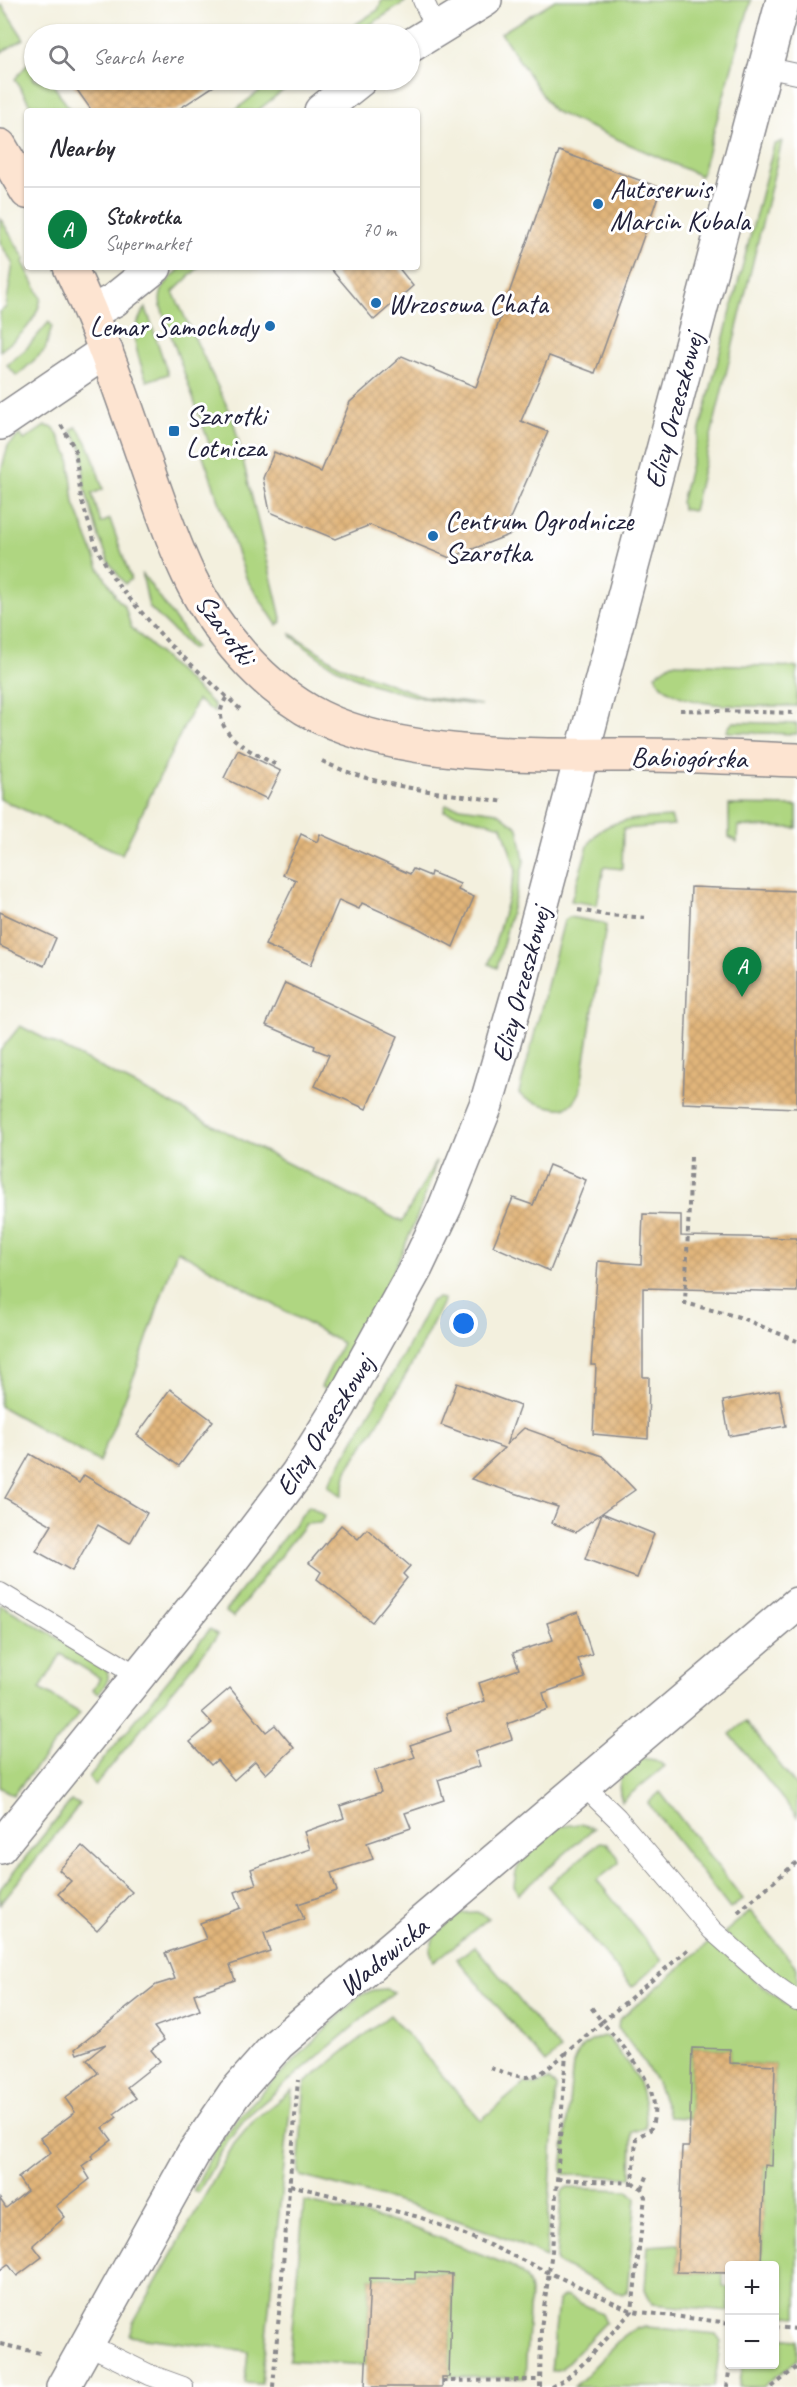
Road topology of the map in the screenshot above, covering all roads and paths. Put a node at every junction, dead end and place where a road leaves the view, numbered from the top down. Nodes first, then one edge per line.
1 (484, 0) edge
2 (783, 0) edge
3 (423, 25) edge
4 (764, 67) junction
5 (797, 74) edge
6 (347, 90) edge
7 (325, 108) edge
8 (0, 146) edge
9 (24, 187) edge
10 (71, 270) edge
11 (151, 270) edge
12 (92, 312) junction
13 (106, 351) junction
14 (39, 396) junction
15 (0, 423) edge
16 (140, 609) dead end
17 (226, 698) dead end
18 (680, 710) dead end
19 (797, 713) edge
20 (581, 755) junction
21 (797, 760) edge
22 (278, 766) dead end
23 (571, 908) dead end
24 (649, 918) dead end
25 (691, 1157) dead end
26 (797, 1341) edge
27 (0, 1593) edge
28 (797, 1604) edge
29 (138, 1676) junction
30 (582, 1784) junction
31 (0, 1847) edge
32 (797, 1862) edge
33 (712, 1930) junction
34 (797, 2001) edge
35 (591, 2007) dead end
36 (602, 2022) junction
37 (566, 2053) junction
38 (490, 2068) dead end
39 (298, 2078) dead end
40 (648, 2174) dead end
41 (557, 2179) junction
42 (633, 2183) junction
43 (290, 2185) junction
44 (642, 2189) junction
45 (550, 2273) junction
46 (632, 2311) junction
47 (725, 2323) edge
48 (779, 2327) edge
49 (797, 2329) edge
50 (87, 2344) junction
51 (797, 2367) edge
52 (729, 2369) edge
53 (539, 2380) junction
54 (442, 2381) dead end
55 (63, 2387) edge
56 (183, 2387) edge
57 (273, 2387) edge
58 (540, 2387) edge
59 (551, 2387) edge
60 (727, 2387) edge
61 (772, 2387) edge

1 - 3 street
2 - 4 street, Elizy Orzeszkowej
4 - 5 lane
4 - 20 street, Elizy Orzeszkowej
6 - 7 street
8 - 9 street
10 - 12 street, Szarotki
11 - 12 street
12 - 13 street, Szarotki
13 - 14 street
13 - 20 street, Szarotki
14 - 15 street
14 - 16 path
17 - 22 path
18 - 19 path
20 - 21 street, Babiogórska
20 - 29 street, Elizy Orzeszkowej
23 - 24 path
25 - 26 path
27 - 29 lane
28 - 30 street, Wadowicka
29 - 31 street, Elizy Orzeszkowej
30 - 33 lane
30 - 50 street, Wadowicka
32 - 33 path
33 - 34 lane
33 - 36 path
35 - 36 path
36 - 37 path
36 - 42 path
37 - 38 path
37 - 41 path
39 - 43 path
40 - 44 path
41 - 42 path
41 - 45 path
42 - 44 path
43 - 45 path
43 - 57 path
44 - 46 path
45 - 46 path
45 - 53 path
46 - 47 path
46 - 59 path
48 - 49 path
50 - 55 street, Wadowicka
50 - 56 lane
51 - 61 path
52 - 60 path
53 - 54 path
53 - 58 path

